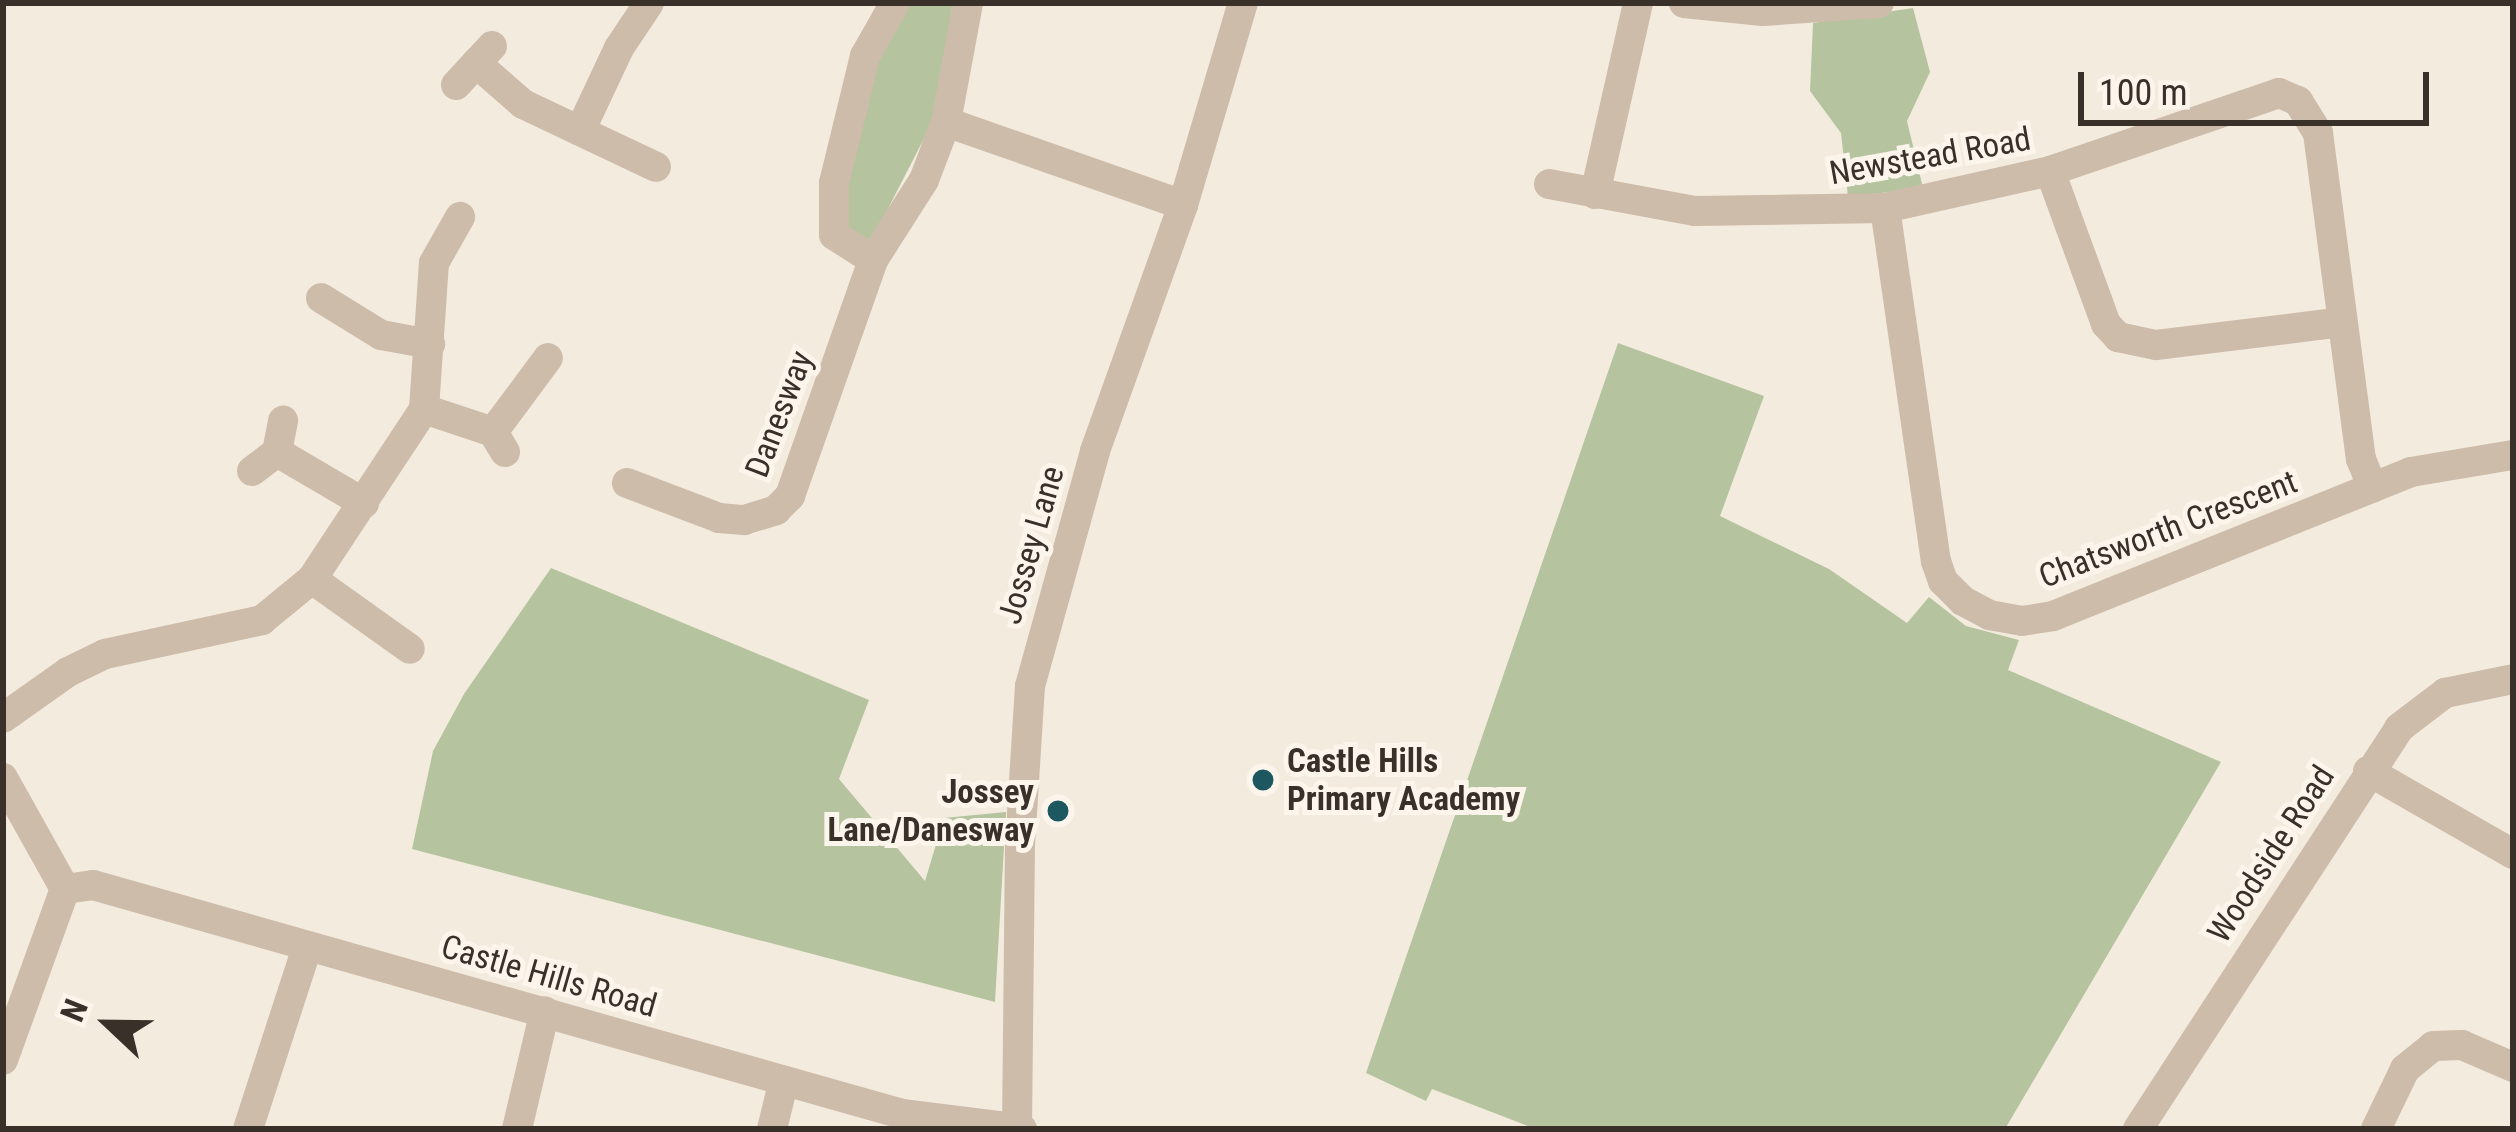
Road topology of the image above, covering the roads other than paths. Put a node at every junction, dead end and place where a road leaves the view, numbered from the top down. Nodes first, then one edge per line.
1 (649, 3) edge
2 (896, 3) edge
3 (968, 3) edge
4 (1243, 3) edge
5 (1638, 3) edge
6 (1684, 3) edge
7 (1879, 3) edge
8 (475, 65) dead end
9 (946, 122) junction
10 (580, 131) junction
11 (656, 167) dead end
12 (2050, 171) junction
13 (1549, 184) dead end
14 (1595, 194) junction
15 (1183, 205) junction
16 (1886, 208) junction
17 (460, 217) dead end
18 (873, 260) junction
19 (321, 298) dead end
20 (2342, 322) junction
21 (430, 344) junction
22 (548, 358) dead end
23 (424, 409) junction
24 (284, 421) dead end
25 (277, 452) junction
26 (2513, 455) edge
27 (252, 472) dead end
28 (627, 483) dead end
29 (2373, 488) junction
30 (364, 503) junction
31 (312, 579) junction
32 (410, 649) dead end
33 (2513, 679) edge
34 (3, 718) edge
35 (2368, 771) junction
36 (3, 778) edge
37 (2513, 854) edge
38 (65, 889) junction
39 (307, 947) junction
40 (545, 1011) junction
41 (3, 1060) edge
42 (2513, 1067) edge
43 (784, 1080) junction
44 (248, 1129) edge
45 (517, 1129) edge
46 (772, 1129) edge
47 (1018, 1129) edge
48 (2138, 1129) edge
49 (2377, 1129) edge

1 - 10 street
2 - 18 street
3 - 9 street, Danesway
4 - 15 street, Jossey Lane
5 - 14 street
6 - 7 street
8 - 10 street
9 - 15 street
9 - 18 street, Danesway
10 - 11 street
12 - 16 street, Newstead Road
12 - 20 street
12 - 20 street, Newstead Road
13 - 14 street, Newstead Road
14 - 16 street, Newstead Road
15 - 47 street, Jossey Lane
16 - 29 street, Chatsworth Crescent
17 - 21 street
18 - 28 street, Danesway
19 - 21 street
20 - 29 street, Newstead Road
21 - 23 street
22 - 23 street
23 - 30 street
24 - 25 street
25 - 27 street
25 - 30 street
26 - 29 street, Chatsworth Crescent
30 - 31 street
31 - 32 street
31 - 34 street
33 - 35 street, Woodside Road
35 - 37 street
35 - 48 street, Woodside Road
36 - 38 street
38 - 39 street, Castle Hills Road
38 - 41 street
39 - 40 street, Castle Hills Road
39 - 44 street
40 - 43 street, Castle Hills Road
40 - 45 street
42 - 49 street
43 - 46 street
43 - 47 street, Castle Hills Road

